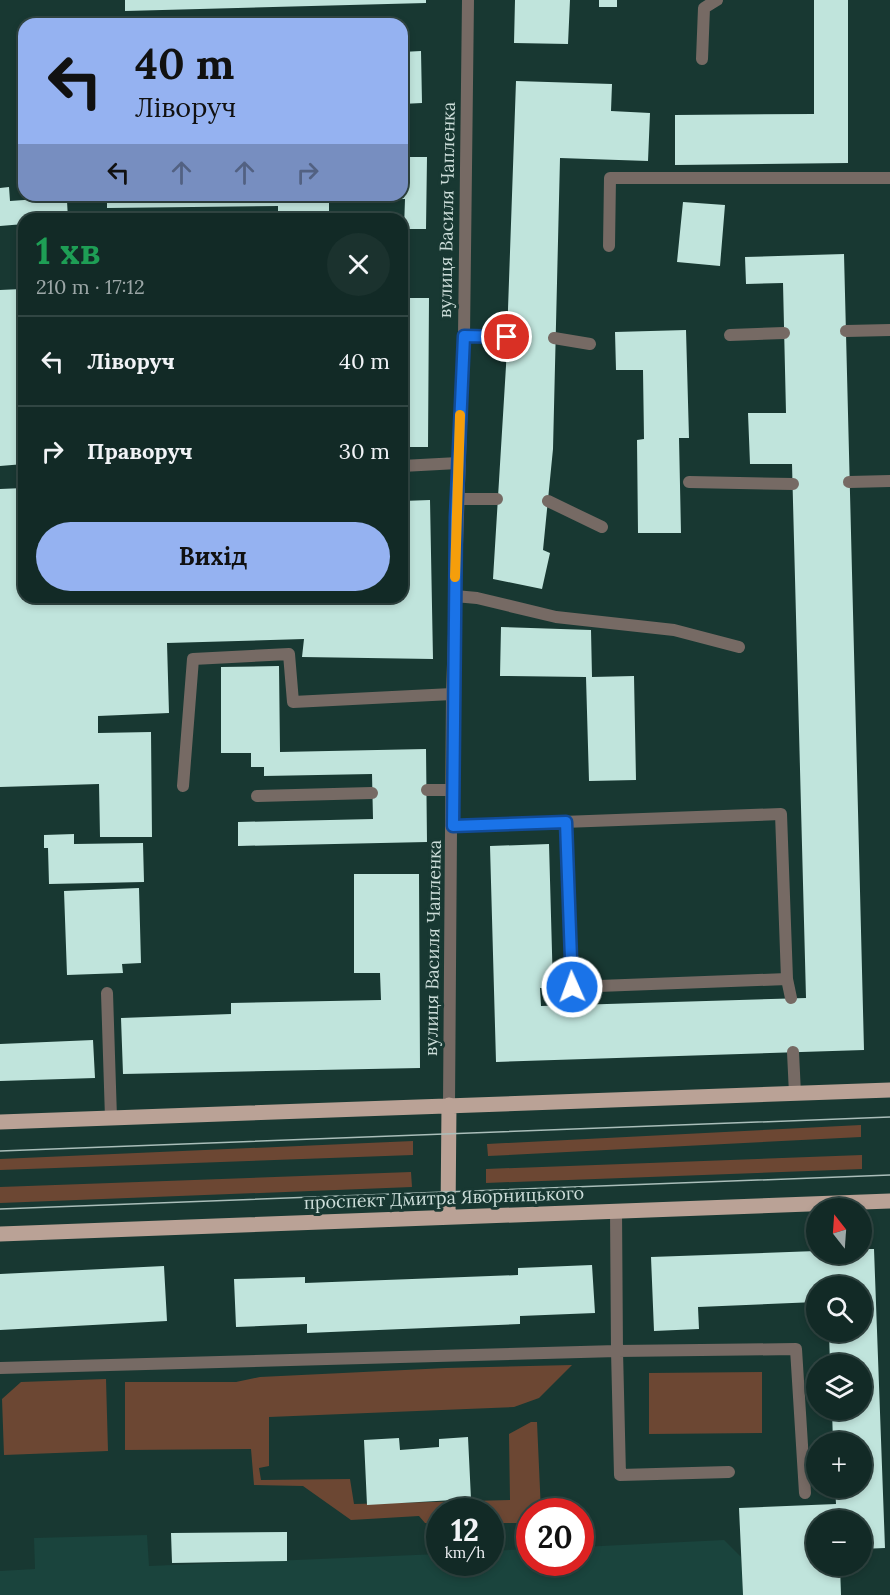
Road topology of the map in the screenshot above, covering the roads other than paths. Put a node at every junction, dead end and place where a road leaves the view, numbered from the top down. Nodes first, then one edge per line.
1 (468, 0) edge
2 (717, 0) edge
3 (702, 59) dead end
4 (890, 178) edge
5 (609, 246) dead end
6 (890, 330) edge
7 (846, 331) dead end
8 (784, 333) dead end
9 (730, 335) dead end
10 (464, 336) junction
11 (507, 337) dead end
12 (555, 338) dead end
13 (590, 344) dead end
14 (458, 463) junction
15 (408, 466) edge
16 (890, 481) edge
17 (689, 482) dead end
18 (849, 482) dead end
19 (793, 484) dead end
20 (457, 499) junction
21 (497, 499) dead end
22 (548, 501) dead end
23 (602, 527) dead end
24 (455, 596) junction
25 (739, 647) dead end
26 (453, 694) junction
27 (183, 786) dead end
28 (427, 790) dead end
29 (452, 790) junction
30 (372, 793) dead end
31 (256, 796) dead end
32 (566, 822) junction
33 (453, 826) junction
34 (788, 979) junction
35 (107, 993) dead end
36 (791, 998) dead end
37 (793, 1052) dead end
38 (890, 1090) edge
39 (795, 1094) junction
40 (449, 1105) junction
41 (111, 1118) junction
42 (0, 1122) edge
43 (890, 1201) edge
44 (616, 1210) junction
45 (448, 1217) junction
46 (0, 1234) edge
47 (617, 1351) junction
48 (0, 1368) edge
49 (729, 1472) dead end
50 (805, 1493) dead end

1 - 10 street, вулиця Василя Чапленка
2 - 3 street
4 - 5 street
6 - 7 street
8 - 9 street
10 - 11 street
10 - 14 street, вулиця Василя Чапленка
12 - 13 street
14 - 15 street
14 - 20 street, вулиця Василя Чапленка
16 - 18 street
17 - 19 street
20 - 21 street
20 - 24 street, вулиця Василя Чапленка
22 - 23 street
24 - 25 street
24 - 26 street, вулиця Василя Чапленка
26 - 27 street
26 - 29 street, вулиця Василя Чапленка
28 - 29 street
29 - 33 street, вулиця Василя Чапленка
30 - 31 street
32 - 33 street
32 - 34 street
32 - 34 street
33 - 40 street, вулиця Василя Чапленка
34 - 36 street
35 - 41 street
37 - 39 street
38 - 39 main road
39 - 40 main road
40 - 41 main road
40 - 45 main road
41 - 42 main road
43 - 44 main road, проспект Дмитра Яворницького
44 - 45 main road, проспект Дмитра Яворницького
44 - 47 street
45 - 46 main road, проспект Дмитра Яворницького
47 - 48 street
47 - 49 street
47 - 50 street

